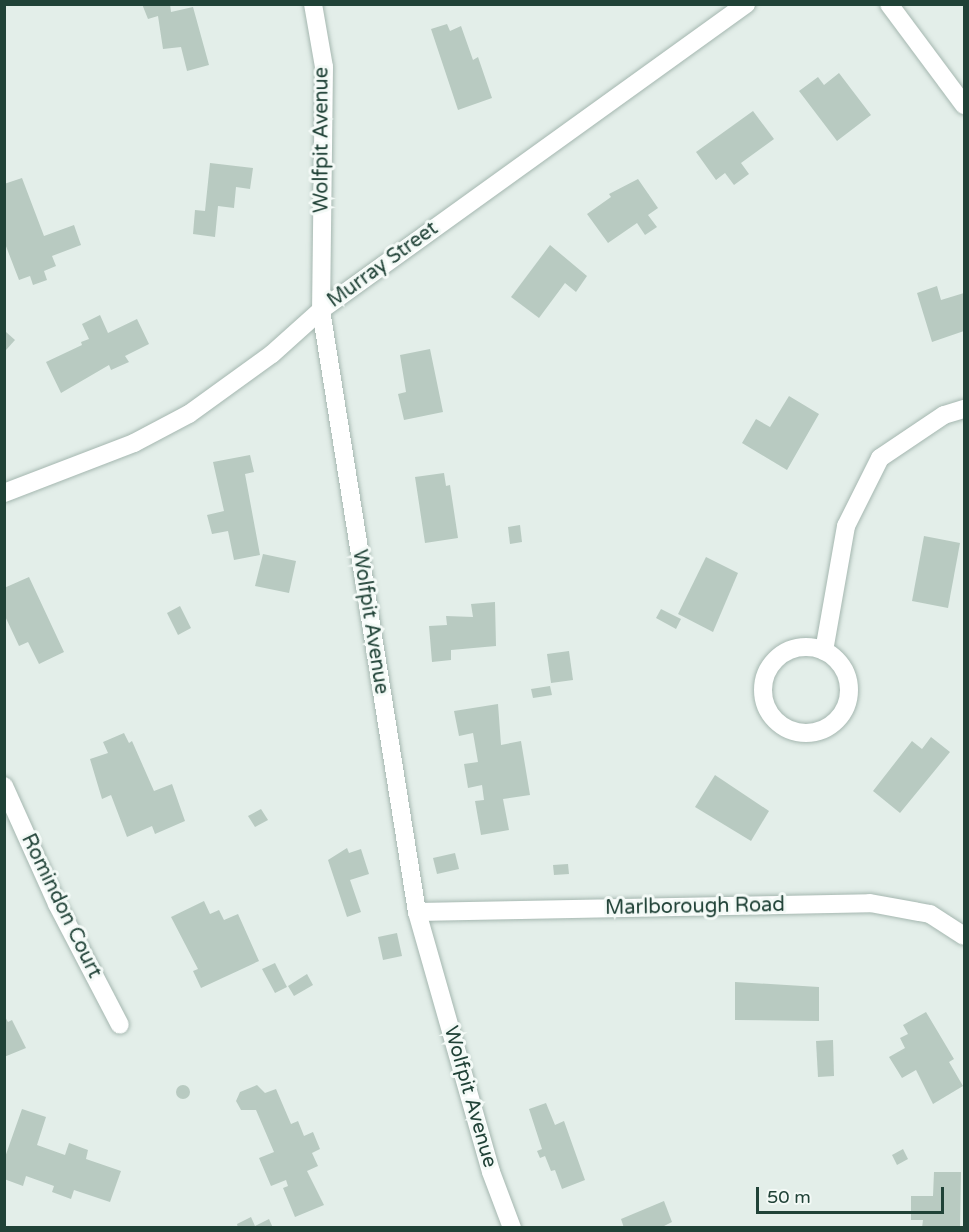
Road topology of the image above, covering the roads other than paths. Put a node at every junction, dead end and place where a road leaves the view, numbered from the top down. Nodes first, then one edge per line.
1 (313, 4) edge
2 (746, 4) edge
3 (889, 4) edge
4 (964, 105) edge
5 (321, 310) junction
6 (964, 409) edge
7 (5, 493) edge
8 (824, 651) junction
9 (4, 786) edge
10 (417, 912) junction
11 (964, 936) edge
12 (120, 1025) dead end
13 (512, 1227) edge

1 - 5 street, Wolfpit Avenue
2 - 5 street, Murray Street
3 - 4 street
5 - 7 street, Murray Street
5 - 10 street, Wolfpit Avenue
6 - 8 street
8 - 8 street
9 - 12 street, Romindon Court
10 - 11 street, Marlborough Road
10 - 13 street, Wolfpit Avenue

